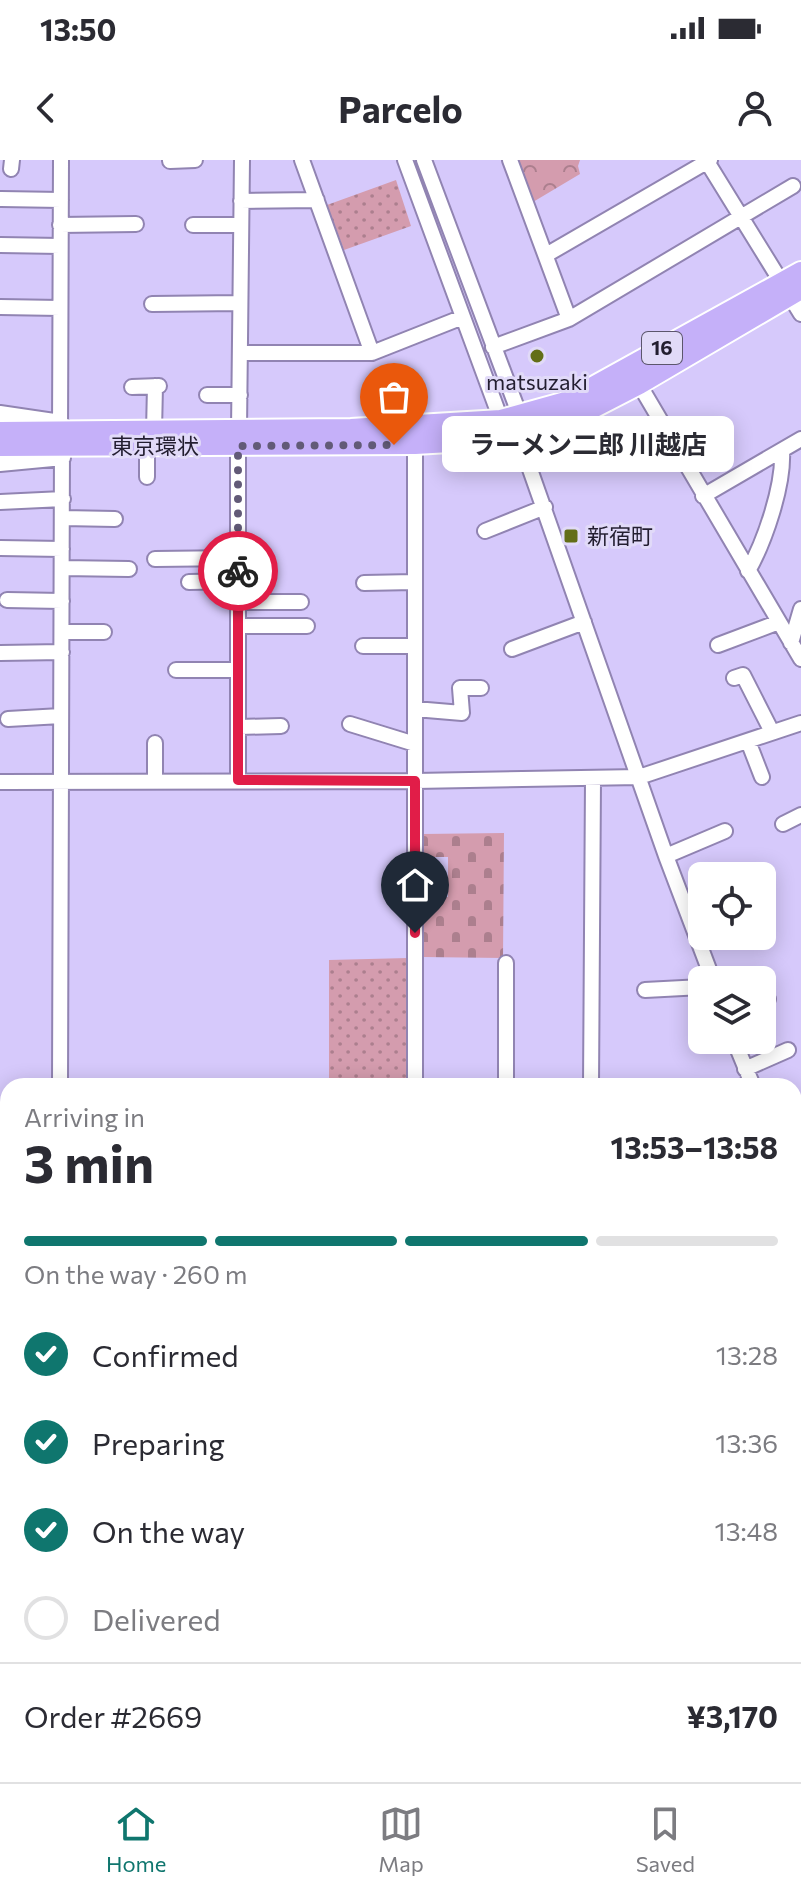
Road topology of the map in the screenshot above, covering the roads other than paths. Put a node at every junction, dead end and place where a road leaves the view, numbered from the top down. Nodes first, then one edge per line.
1 (61, 160) edge
2 (195, 160) edge
3 (242, 160) edge
4 (302, 160) edge
5 (405, 160) edge
6 (424, 160) edge
7 (510, 160) edge
8 (170, 161) edge
9 (708, 161) edge
10 (793, 186) dead end
11 (1, 199) edge
12 (61, 200) junction
13 (317, 200) junction
14 (241, 201) junction
15 (742, 218) junction
16 (136, 224) dead end
17 (60, 225) junction
18 (193, 225) dead end
19 (240, 225) junction
20 (0, 245) edge
21 (60, 246) junction
22 (546, 255) junction
23 (801, 272) edge
24 (791, 289) edge
25 (239, 303) junction
26 (152, 304) dead end
27 (0, 307) edge
28 (60, 308) junction
29 (801, 314) edge
30 (463, 317) junction
31 (569, 319) junction
32 (493, 347) junction
33 (240, 353) junction
34 (372, 353) junction
35 (639, 384) junction
36 (132, 387) dead end
37 (207, 395) dead end
38 (240, 395) junction
39 (0, 413) edge
40 (510, 418) junction
41 (0, 432) edge
42 (151, 438) junction
43 (239, 438) junction
44 (519, 438) junction
45 (61, 439) junction
46 (801, 439) edge
47 (415, 444) junction
48 (0, 446) edge
49 (782, 451) junction
50 (0, 464) edge
51 (147, 477) dead end
52 (703, 496) junction
53 (63, 499) junction
54 (0, 502) edge
55 (545, 507) junction
56 (63, 518) junction
57 (115, 519) dead end
58 (485, 531) dead end
59 (0, 548) edge
60 (62, 549) junction
61 (238, 558) junction
62 (155, 559) dead end
63 (62, 568) junction
64 (129, 569) dead end
65 (748, 571) junction
66 (238, 581) junction
67 (189, 582) dead end
68 (414, 582) junction
69 (364, 583) dead end
70 (7, 600) dead end
71 (62, 601) junction
72 (238, 602) junction
73 (301, 602) dead end
74 (801, 609) edge
75 (584, 622) junction
76 (779, 622) junction
77 (238, 626) junction
78 (307, 626) dead end
79 (62, 632) junction
80 (104, 632) dead end
81 (791, 643) junction
82 (718, 645) dead end
83 (363, 646) dead end
84 (415, 646) junction
85 (512, 649) dead end
86 (62, 652) junction
87 (0, 653) edge
88 (801, 659) edge
89 (176, 670) dead end
90 (238, 670) junction
91 (734, 678) dead end
92 (481, 688) dead end
93 (415, 709) junction
94 (61, 716) junction
95 (8, 719) dead end
96 (801, 723) edge
97 (350, 724) dead end
98 (281, 726) dead end
99 (239, 727) junction
100 (772, 732) junction
101 (748, 741) junction
102 (155, 743) dead end
103 (415, 744) junction
104 (639, 777) junction
105 (762, 777) dead end
106 (62, 780) junction
107 (155, 780) junction
108 (238, 780) junction
109 (593, 780) junction
110 (415, 781) junction
111 (0, 782) edge
112 (801, 815) edge
113 (783, 824) dead end
114 (725, 831) dead end
115 (666, 856) junction
116 (506, 963) dead end
117 (708, 966) edge
118 (688, 988) edge
119 (645, 990) dead end
120 (788, 1050) dead end
121 (739, 1054) edge
122 (745, 1069) junction
123 (60, 1078) edge
124 (415, 1078) edge
125 (506, 1078) edge
126 (591, 1078) edge
127 (749, 1078) edge

1 - 12 street
2 - 8 street
3 - 14 street
4 - 13 street
5 - 30 street
6 - 32 street
7 - 22 street
9 - 15 street
9 - 22 street
10 - 15 street
11 - 12 street
12 - 17 street
13 - 14 street
13 - 34 street
14 - 19 street
15 - 24 street
15 - 31 street
16 - 17 street
17 - 21 street
18 - 19 street
19 - 25 street
20 - 21 street
21 - 28 street
22 - 31 street
23 - 24 highway, 東京環状 / 16
24 - 29 street
24 - 35 highway, 東京環状 / 16
24 - 40 highway, 東京環状 / 16
25 - 26 street
25 - 33 street
27 - 28 street
28 - 45 street
30 - 34 street
30 - 40 street
31 - 32 street
32 - 40 street
33 - 34 street
33 - 38 street
35 - 44 highway, 東京環状 / 16
35 - 52 street
36 - 42 street
37 - 38 street
38 - 43 street
39 - 45 street
40 - 43 highway, 東京環状 / 16
40 - 44 street
41 - 45 highway, 東京環状 / 16
42 - 43 highway, 東京環状 / 16
42 - 45 highway, 東京環状 / 16
42 - 51 street
43 - 47 highway, 東京環状 / 16
43 - 61 street
44 - 47 highway, 東京環状 / 16
44 - 55 street
45 - 48 highway, 東京環状 / 16
45 - 50 street
45 - 53 street
46 - 49 street
47 - 68 street
49 - 52 street
49 - 65 street
52 - 65 street
53 - 54 street
53 - 56 street
55 - 58 street
55 - 75 street
56 - 57 street
56 - 60 street
59 - 60 street
60 - 63 street
61 - 62 street
61 - 66 street
63 - 64 street
63 - 71 street
65 - 76 street
66 - 67 street
66 - 72 street
68 - 69 street
68 - 84 street
70 - 71 street
71 - 79 street
72 - 73 street
72 - 77 street
74 - 81 street
75 - 85 street
75 - 104 street
76 - 81 street
76 - 82 street
77 - 78 street
77 - 90 street
79 - 80 street
79 - 86 street
81 - 88 street
83 - 84 street
84 - 93 street
86 - 87 street
86 - 94 street
89 - 90 street
90 - 99 street
91 - 100 street
92 - 93 street
93 - 103 street
94 - 95 street
94 - 106 street
96 - 100 street
97 - 103 street
98 - 99 street
99 - 108 street
100 - 101 street
101 - 104 street
101 - 105 street
102 - 107 street
103 - 110 street
104 - 109 street
104 - 115 street
106 - 107 street
106 - 111 street
106 - 123 street
107 - 108 street
108 - 110 street
109 - 110 street
109 - 126 street
110 - 124 street
112 - 113 street
114 - 115 street
115 - 117 street
116 - 125 street
118 - 119 street
120 - 122 street
121 - 122 street
122 - 127 street

